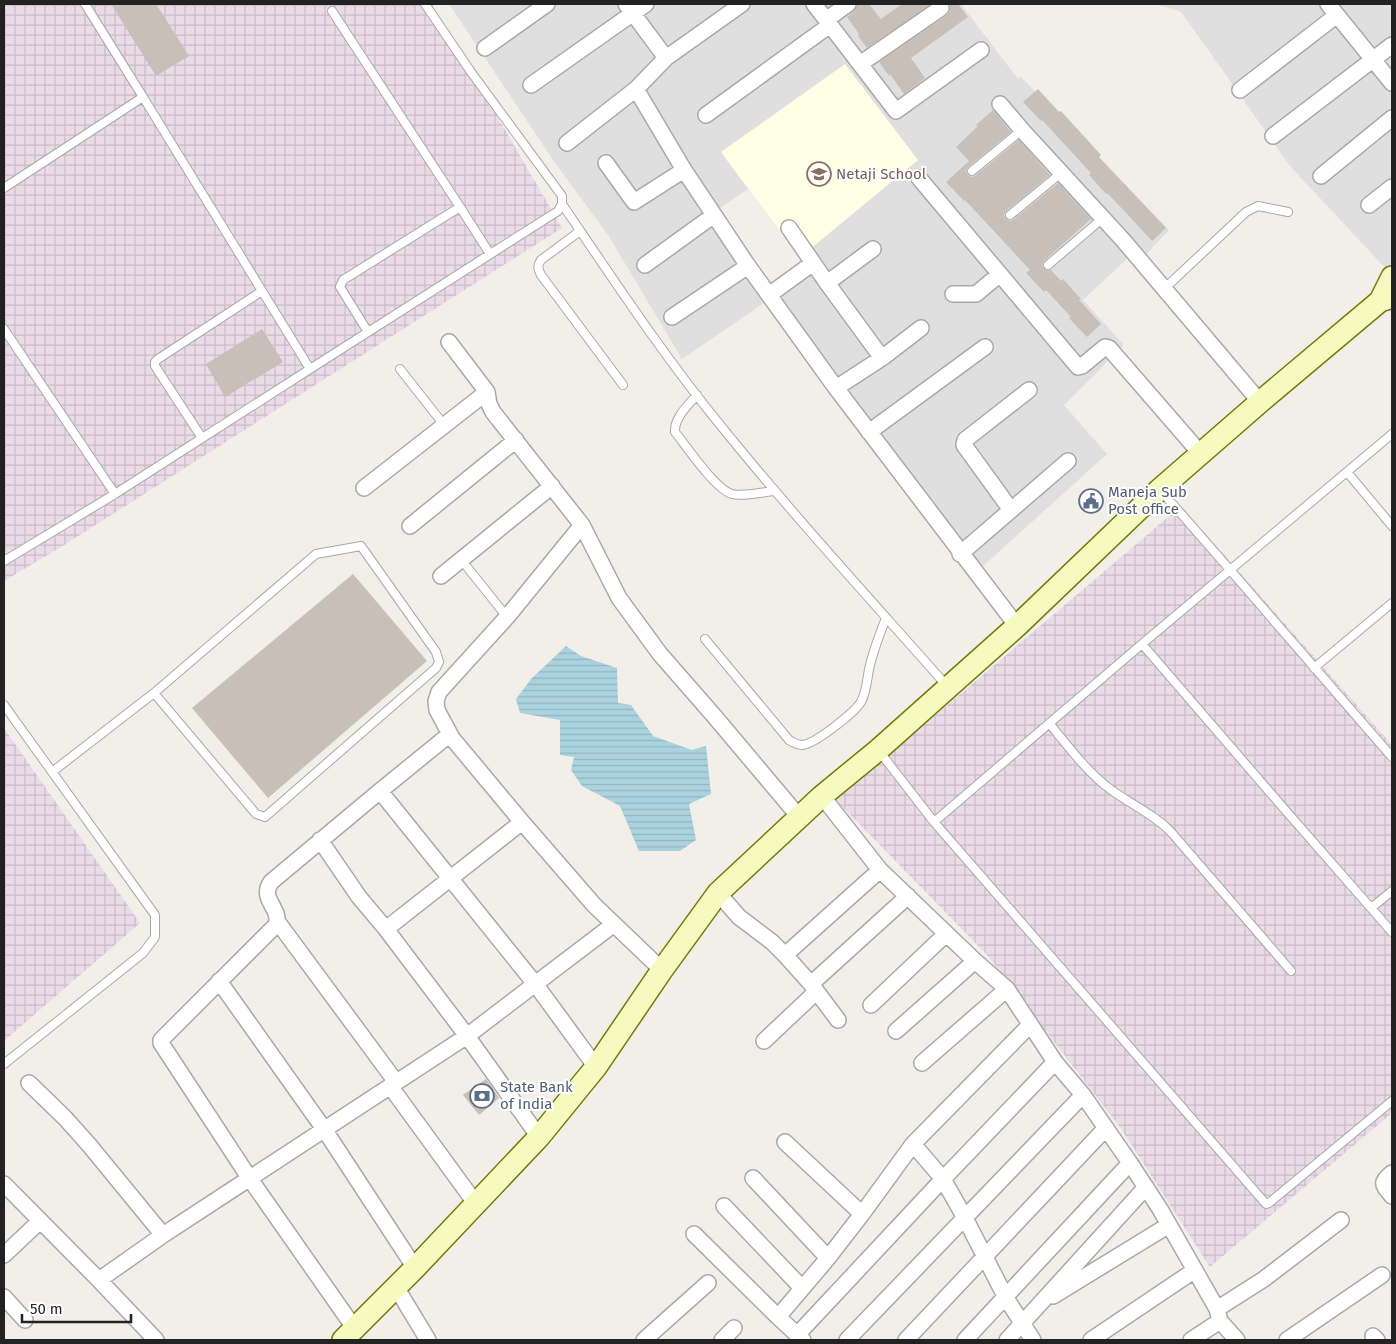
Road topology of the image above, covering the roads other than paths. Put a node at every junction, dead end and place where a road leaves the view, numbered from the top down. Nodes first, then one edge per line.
1 (85, 4) edge
2 (425, 4) edge
3 (547, 4) edge
4 (646, 4) edge
5 (742, 4) edge
6 (814, 4) edge
7 (848, 4) edge
8 (630, 8) edge
9 (941, 8) dead end
10 (1332, 9) edge
11 (332, 11) dead end
12 (828, 22) junction
13 (1392, 45) edge
14 (485, 48) dead end
15 (981, 50) dead end
16 (666, 58) junction
17 (1373, 60) junction
18 (860, 64) junction
19 (1392, 83) edge
20 (531, 85) dead end
21 (636, 89) junction
22 (1240, 90) dead end
23 (143, 97) junction
24 (1000, 104) dead end
25 (706, 115) dead end
26 (1392, 118) edge
27 (1022, 130) junction
28 (1273, 136) dead end
29 (567, 143) dead end
30 (606, 163) dead end
31 (684, 170) junction
32 (972, 171) dead end
33 (1061, 173) junction
34 (1321, 176) dead end
35 (918, 178) dead end
36 (4, 188) edge
37 (1392, 188) edge
38 (562, 204) junction
39 (1369, 206) dead end
40 (460, 207) junction
41 (1288, 212) dead end
42 (714, 215) junction
43 (1010, 215) dead end
44 (1103, 218) junction
45 (789, 228) dead end
46 (580, 231) junction
47 (873, 249) dead end
48 (490, 254) junction
49 (813, 263) junction
50 (645, 265) dead end
51 (1048, 265) dead end
52 (748, 266) junction
53 (1000, 274) junction
54 (827, 282) junction
55 (1389, 287) edge
56 (1164, 289) junction
57 (262, 291) junction
58 (953, 294) dead end
59 (769, 295) junction
60 (672, 317) dead end
61 (921, 328) dead end
62 (4, 330) edge
63 (368, 332) junction
64 (449, 342) dead end
65 (985, 347) dead end
66 (882, 358) junction
67 (310, 369) junction
68 (400, 369) dead end
69 (623, 385) dead end
70 (836, 388) junction
71 (1029, 390) dead end
72 (487, 392) junction
73 (697, 395) junction
74 (1260, 402) junction
75 (444, 425) junction
76 (869, 432) junction
77 (1392, 434) edge
78 (202, 438) junction
79 (516, 440) junction
80 (1201, 454) junction
81 (1068, 461) dead end
82 (1347, 472) junction
83 (552, 486) junction
84 (364, 488) dead end
85 (1159, 490) junction
86 (774, 491) junction
87 (115, 494) junction
88 (1011, 510) junction
89 (410, 526) dead end
90 (582, 526) junction
91 (1392, 526) edge
92 (960, 554) junction
93 (4, 561) edge
94 (467, 567) dead end
95 (1231, 570) junction
96 (441, 576) dead end
97 (1392, 603) edge
98 (507, 617) junction
99 (886, 618) junction
100 (1016, 626) junction
101 (705, 638) dead end
102 (1142, 644) junction
103 (1314, 668) junction
104 (948, 688) junction
105 (154, 693) junction
106 (4, 705) edge
107 (1049, 723) junction
108 (450, 734) junction
109 (878, 750) junction
110 (1392, 757) edge
111 (52, 772) junction
112 (380, 791) junction
113 (822, 796) junction
114 (800, 818) junction
115 (522, 822) junction
116 (934, 822) junction
117 (320, 840) junction
118 (880, 870) junction
119 (451, 879) junction
120 (1392, 891) edge
121 (718, 893) junction
122 (908, 896) junction
123 (1372, 908) junction
124 (277, 921) junction
125 (614, 924) junction
126 (386, 928) junction
127 (1392, 932) edge
128 (946, 934) junction
129 (785, 955) junction
130 (975, 962) junction
131 (662, 970) junction
132 (1291, 971) dead end
133 (219, 981) junction
134 (536, 985) junction
135 (814, 988) junction
136 (1007, 989) junction
137 (871, 1005) dead end
138 (838, 1020) dead end
139 (1030, 1025) junction
140 (896, 1031) dead end
141 (467, 1036) junction
142 (764, 1041) dead end
143 (1055, 1062) junction
144 (922, 1063) dead end
145 (4, 1064) edge
146 (596, 1067) junction
147 (29, 1083) dead end
148 (393, 1084) junction
149 (1083, 1095) junction
150 (1392, 1102) edge
151 (1106, 1128) junction
152 (324, 1129) junction
153 (539, 1137) junction
154 (785, 1142) dead end
155 (913, 1144) junction
156 (1130, 1163) junction
157 (1392, 1173) edge
158 (753, 1178) dead end
159 (250, 1179) junction
160 (943, 1179) junction
161 (4, 1184) edge
162 (1146, 1187) junction
163 (1392, 1196) edge
164 (476, 1204) junction
165 (724, 1206) dead end
166 (862, 1214) junction
167 (965, 1218) junction
168 (1341, 1220) dead end
169 (40, 1221) junction
170 (1169, 1225) junction
171 (694, 1234) dead end
172 (163, 1235) junction
173 (4, 1255) edge
174 (984, 1256) junction
175 (828, 1258) junction
176 (415, 1268) junction
177 (1195, 1270) junction
178 (1382, 1274) dead end
179 (99, 1280) junction
180 (708, 1283) dead end
181 (396, 1287) junction
182 (802, 1288) junction
183 (4, 1296) edge
184 (1006, 1298) junction
185 (1038, 1306) junction
186 (1219, 1315) junction
187 (778, 1317) junction
188 (25, 1320) dead end
189 (1023, 1323) junction
190 (734, 1328) dead end
191 (349, 1335) edge
192 (800, 1338) edge
193 (156, 1340) edge
194 (428, 1340) edge
195 (644, 1340) edge
196 (722, 1340) edge
197 (847, 1340) edge
198 (906, 1340) edge
199 (965, 1340) edge
200 (1008, 1340) edge
201 (1033, 1340) edge
202 (1091, 1340) edge
203 (1191, 1340) edge
204 (1237, 1340) edge
205 (1287, 1340) edge

1 - 23 lane
2 - 38 lane
3 - 14 street
4 - 8 street
5 - 16 street
6 - 12 street
7 - 12 street
8 - 16 street
8 - 20 street
9 - 18 street
10 - 17 street
10 - 22 street
11 - 40 lane
12 - 18 street
12 - 25 street
13 - 17 street
15 - 18 street
16 - 21 street
17 - 19 street
17 - 28 street
21 - 29 street
21 - 31 street
23 - 36 lane
23 - 57 lane
24 - 27 street
26 - 34 street
27 - 32 lane
27 - 33 street
30 - 31 street
31 - 42 street
33 - 43 lane
33 - 44 street
35 - 53 street
37 - 39 street
38 - 46 lane
38 - 48 lane
40 - 48 lane
40 - 63 lane
41 - 56 lane
42 - 50 street
42 - 52 street
44 - 51 lane
44 - 56 street
45 - 49 street
46 - 69 lane
46 - 73 lane
47 - 54 street
48 - 63 lane
49 - 54 street
49 - 59 street
52 - 59 street
52 - 60 street
53 - 58 street
53 - 80 street
54 - 66 street
55 - 74 street
56 - 74 street
57 - 67 lane
57 - 78 lane
59 - 70 street
61 - 66 street
62 - 87 lane
63 - 67 lane
64 - 72 street
65 - 76 street
66 - 70 street
67 - 78 lane
68 - 75 lane
70 - 76 street
71 - 88 street
72 - 75 street
72 - 79 street
73 - 86 lane
73 - 86 lane
74 - 80 street
75 - 84 street
76 - 92 street
77 - 82 lane
78 - 87 lane
79 - 83 street
79 - 89 street
80 - 85 street
81 - 88 street
82 - 91 lane
82 - 95 lane
83 - 90 street
83 - 96 street
85 - 95 lane
85 - 100 street
86 - 99 lane
87 - 93 lane
88 - 92 street
90 - 98 street
90 - 114 street
92 - 100 street
94 - 98 lane
95 - 102 lane
95 - 103 lane
97 - 103 lane
98 - 108 street
99 - 101 lane
99 - 104 lane
100 - 104 street
102 - 107 lane
102 - 123 lane
103 - 110 lane
104 - 109 street
105 - 105 lane
105 - 111 lane
106 - 111 lane
107 - 116 lane
107 - 132 lane
108 - 112 street
108 - 115 street
109 - 113 street
109 - 116 lane
111 - 145 lane
112 - 117 street
112 - 119 street
113 - 114 street
113 - 118 street
114 - 121 street
115 - 119 street
115 - 125 street
116 - 150 lane
117 - 124 street
117 - 126 street
118 - 122 street
118 - 129 street
119 - 126 street
119 - 134 street
120 - 123 lane
121 - 129 street
121 - 131 street
122 - 128 street
122 - 135 street
123 - 127 lane
124 - 133 street
124 - 148 street
125 - 131 street
125 - 134 street
126 - 141 street
128 - 130 street
128 - 137 street
129 - 135 street
130 - 136 street
130 - 140 street
131 - 146 street
133 - 152 street
133 - 159 street
134 - 141 street
134 - 146 street
135 - 138 street
135 - 142 street
136 - 139 street
136 - 144 street
139 - 143 street
139 - 155 street
141 - 148 street
141 - 153 street
143 - 149 street
143 - 160 street
146 - 153 street
147 - 172 street
148 - 152 street
148 - 164 street
149 - 151 street
149 - 167 street
151 - 156 street
151 - 174 street
152 - 159 street
152 - 176 street
153 - 164 street
154 - 166 street
155 - 160 street
155 - 166 street
156 - 162 street
156 - 184 street
157 - 163 street
158 - 175 street
159 - 172 street
159 - 191 street
160 - 167 street
160 - 192 street
161 - 169 street
162 - 170 street
162 - 185 street
164 - 176 street
165 - 182 street
166 - 175 street
167 - 174 street
167 - 197 street
168 - 186 street
169 - 173 street
169 - 179 street
170 - 177 street
170 - 185 street
171 - 187 street
172 - 179 street
174 - 184 street
174 - 198 street
175 - 182 street
176 - 181 street
177 - 186 street
177 - 202 street
178 - 205 street
179 - 193 street
180 - 195 street
181 - 191 street
181 - 194 street
182 - 187 street
183 - 188 street
184 - 189 street
184 - 199 street
185 - 189 street
186 - 203 street
186 - 204 street
187 - 192 street
189 - 200 street
189 - 201 street
190 - 196 street

